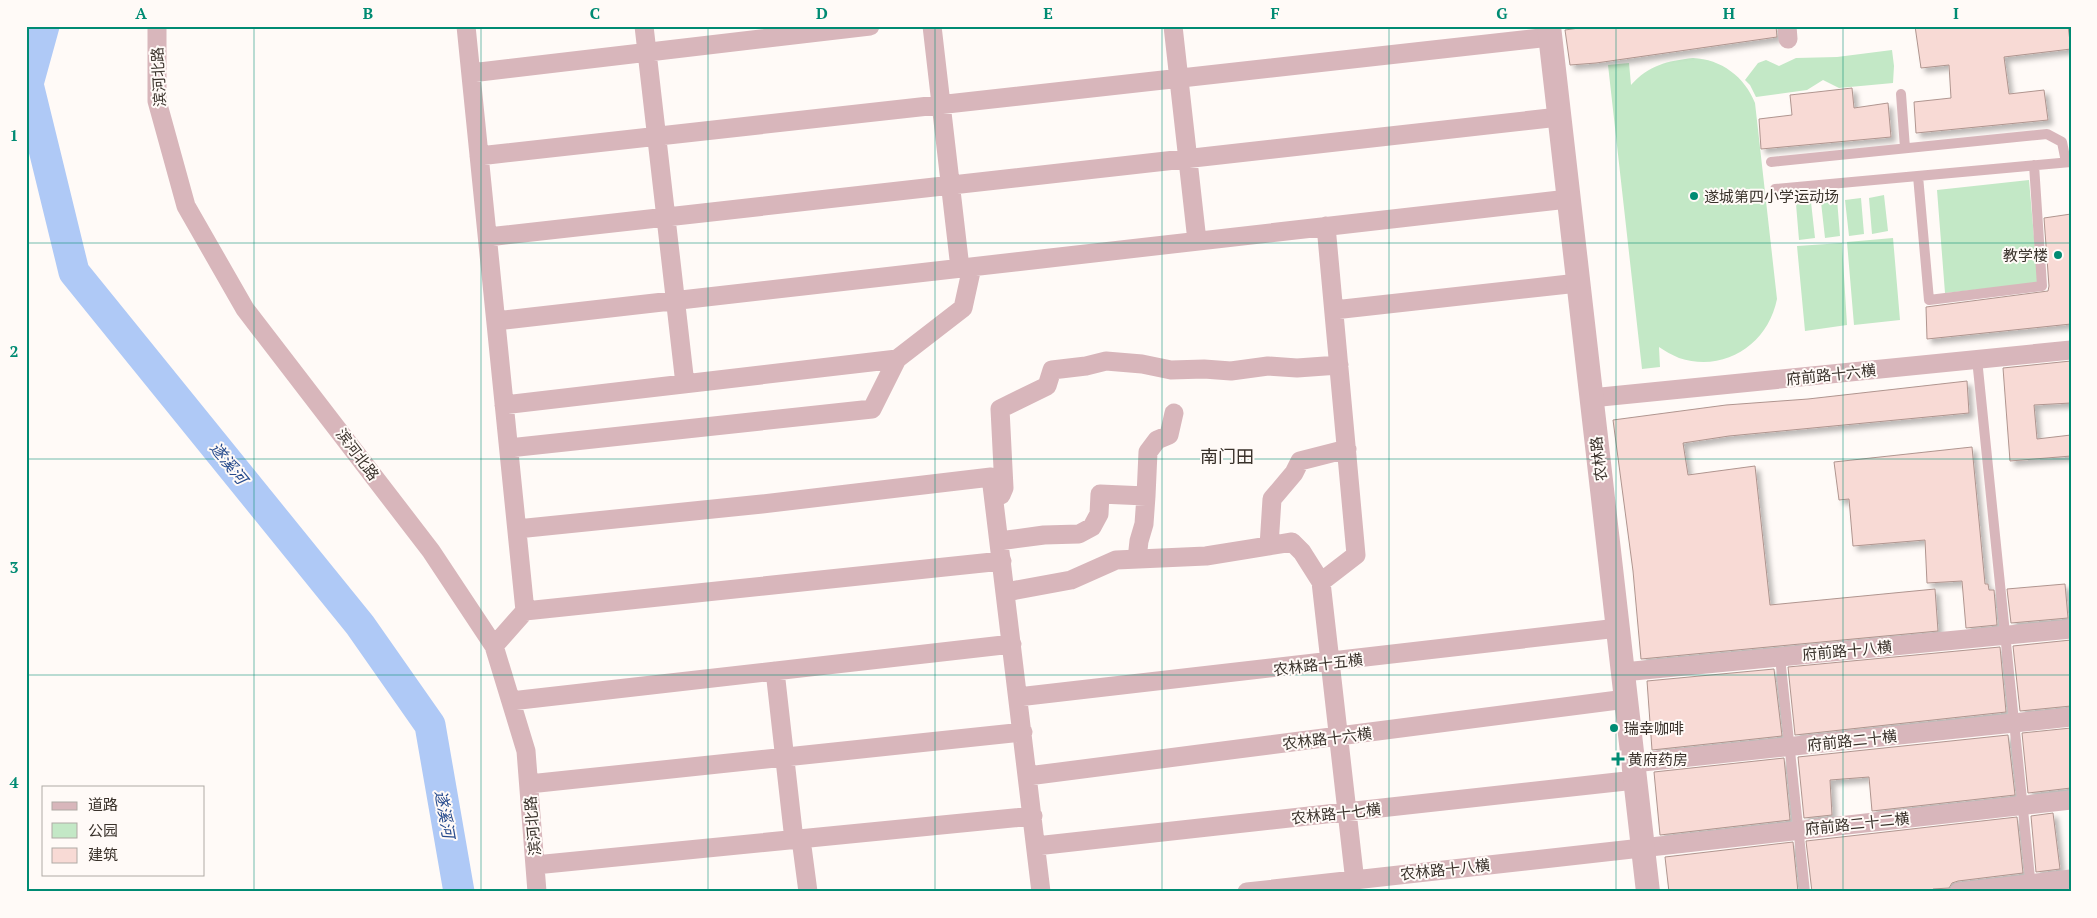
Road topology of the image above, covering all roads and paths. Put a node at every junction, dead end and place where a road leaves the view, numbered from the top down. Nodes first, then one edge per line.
1 (157, 26) edge
2 (466, 26) edge
3 (644, 26) edge
4 (870, 26) edge
5 (932, 26) edge
6 (1173, 26) edge
7 (1551, 29) edge
8 (646, 52) junction
9 (471, 73) junction
10 (1179, 78) junction
11 (1901, 94) dead end
12 (941, 104) junction
13 (1559, 117) junction
14 (656, 136) junction
15 (1904, 148) junction
16 (479, 156) junction
17 (1188, 159) junction
18 (1771, 162) dead end
19 (2068, 162) edge
20 (2034, 165) junction
21 (1918, 176) junction
22 (951, 186) junction
23 (1775, 189) dead end
24 (1568, 199) junction
25 (665, 218) junction
26 (1326, 226) junction
27 (488, 237) junction
28 (1197, 241) junction
29 (966, 267) junction
30 (1578, 284) junction
31 (675, 300) junction
32 (1334, 310) junction
33 (496, 321) junction
34 (2071, 350) edge
35 (897, 359) junction
36 (1977, 359) junction
37 (1339, 364) junction
38 (684, 384) junction
39 (1591, 398) junction
40 (504, 405) junction
41 (1174, 413) dead end
42 (508, 448) junction
43 (1347, 449) junction
44 (1146, 496) junction
45 (996, 511) junction
46 (517, 529) junction
47 (999, 541) junction
48 (1269, 546) junction
49 (1137, 559) junction
50 (1002, 561) junction
51 (1321, 582) junction
52 (1006, 592) junction
53 (525, 611) junction
54 (1618, 628) junction
55 (2071, 629) edge
56 (2006, 635) junction
57 (1012, 644) junction
58 (494, 646) junction
59 (1780, 656) junction
60 (1330, 662) junction
61 (775, 671) junction
62 (1623, 672) junction
63 (1018, 698) junction
64 (1626, 699) junction
65 (511, 702) junction
66 (2071, 716) edge
67 (2014, 722) junction
68 (1023, 732) junction
69 (1338, 736) junction
70 (1790, 746) junction
71 (783, 757) junction
72 (1634, 771) junction
73 (1028, 776) junction
74 (529, 784) junction
75 (2071, 800) edge
76 (2023, 805) junction
77 (1347, 812) junction
78 (1033, 816) junction
79 (1798, 830) junction
80 (798, 840) junction
81 (1036, 846) junction
82 (1643, 847) junction
83 (535, 865) junction
84 (2071, 879) edge
85 (1355, 886) edge
86 (2031, 888) edge
87 (537, 892) edge
88 (808, 892) edge
89 (1041, 892) edge
90 (1247, 892) edge
91 (1648, 892) edge
92 (1805, 892) edge
93 (1959, 892) edge

1 - 58 street, 滨河北路
2 - 9 street
3 - 8 street
4 - 8 street
5 - 12 street
6 - 10 street
7 - 10 street
7 - 13 street, 农林路
8 - 9 street
8 - 14 street
9 - 16 street
10 - 12 street
10 - 17 street
11 - 15 lane
12 - 14 street
12 - 22 street
13 - 17 street
13 - 24 street, 农林路
14 - 16 street
14 - 25 street
15 - 18 lane
15 - 19 lane
16 - 27 street
17 - 22 street
17 - 28 street
19 - 20 lane
20 - 21 lane
20 - 21 lane
21 - 23 lane
22 - 25 street
22 - 29 street
24 - 26 street
24 - 30 street, 农林路
25 - 27 street
25 - 31 street
26 - 28 street
26 - 32 street
27 - 33 street
28 - 29 street
29 - 31 street
29 - 35 street
30 - 32 street
30 - 39 street, 农林路
31 - 33 street
31 - 38 street
32 - 37 street
33 - 40 street
34 - 36 street, 府前路十六横
35 - 38 street
35 - 42 street
36 - 39 street, 府前路十六横
36 - 56 lane
37 - 43 street
37 - 45 street
38 - 40 street
39 - 54 street, 农林路
40 - 42 street
41 - 44 street
42 - 46 street
43 - 48 street
43 - 51 street
44 - 47 street
44 - 49 street
45 - 46 street
45 - 47 street
46 - 53 street
47 - 50 street
48 - 49 street
48 - 51 street
49 - 52 street
50 - 52 street
50 - 53 street
51 - 60 street
52 - 57 street
53 - 58 street
54 - 60 street, 农林路十五横
54 - 62 street, 农林路
55 - 56 street, 府前路十八横
56 - 59 street, 府前路十八横
56 - 67 lane
57 - 61 street
57 - 63 street
58 - 65 street, 滨河北路
59 - 62 street, 府前路十八横
59 - 70 lane
60 - 63 street, 农林路十五横
60 - 69 street
61 - 65 street
61 - 71 street
62 - 64 street, 农林路
63 - 68 street
64 - 69 street, 农林路十六横
64 - 72 street, 农林路
65 - 74 street, 滨河北路
66 - 67 street, 府前路二十横
67 - 70 street, 府前路二十横
67 - 76 lane
68 - 71 street
68 - 73 street
69 - 73 street, 农林路十六横
69 - 77 street
70 - 72 street, 府前路二十横
70 - 79 lane
71 - 74 street
71 - 80 street
72 - 77 street, 农林路十七横
72 - 82 street, 农林路
73 - 78 street
74 - 83 street, 滨河北路
75 - 76 street, 府前路二十二横
76 - 79 street, 府前路二十二横
76 - 86 lane
77 - 81 street, 农林路十七横
77 - 85 street
78 - 80 street
78 - 81 street
79 - 82 street, 府前路二十二横
79 - 92 lane
80 - 83 street
80 - 88 street
81 - 89 street
82 - 85 street, 农林路十八横
82 - 91 street, 农林路
83 - 87 street, 滨河北路
84 - 86 street
85 - 90 street, 农林路十八横
86 - 93 street

